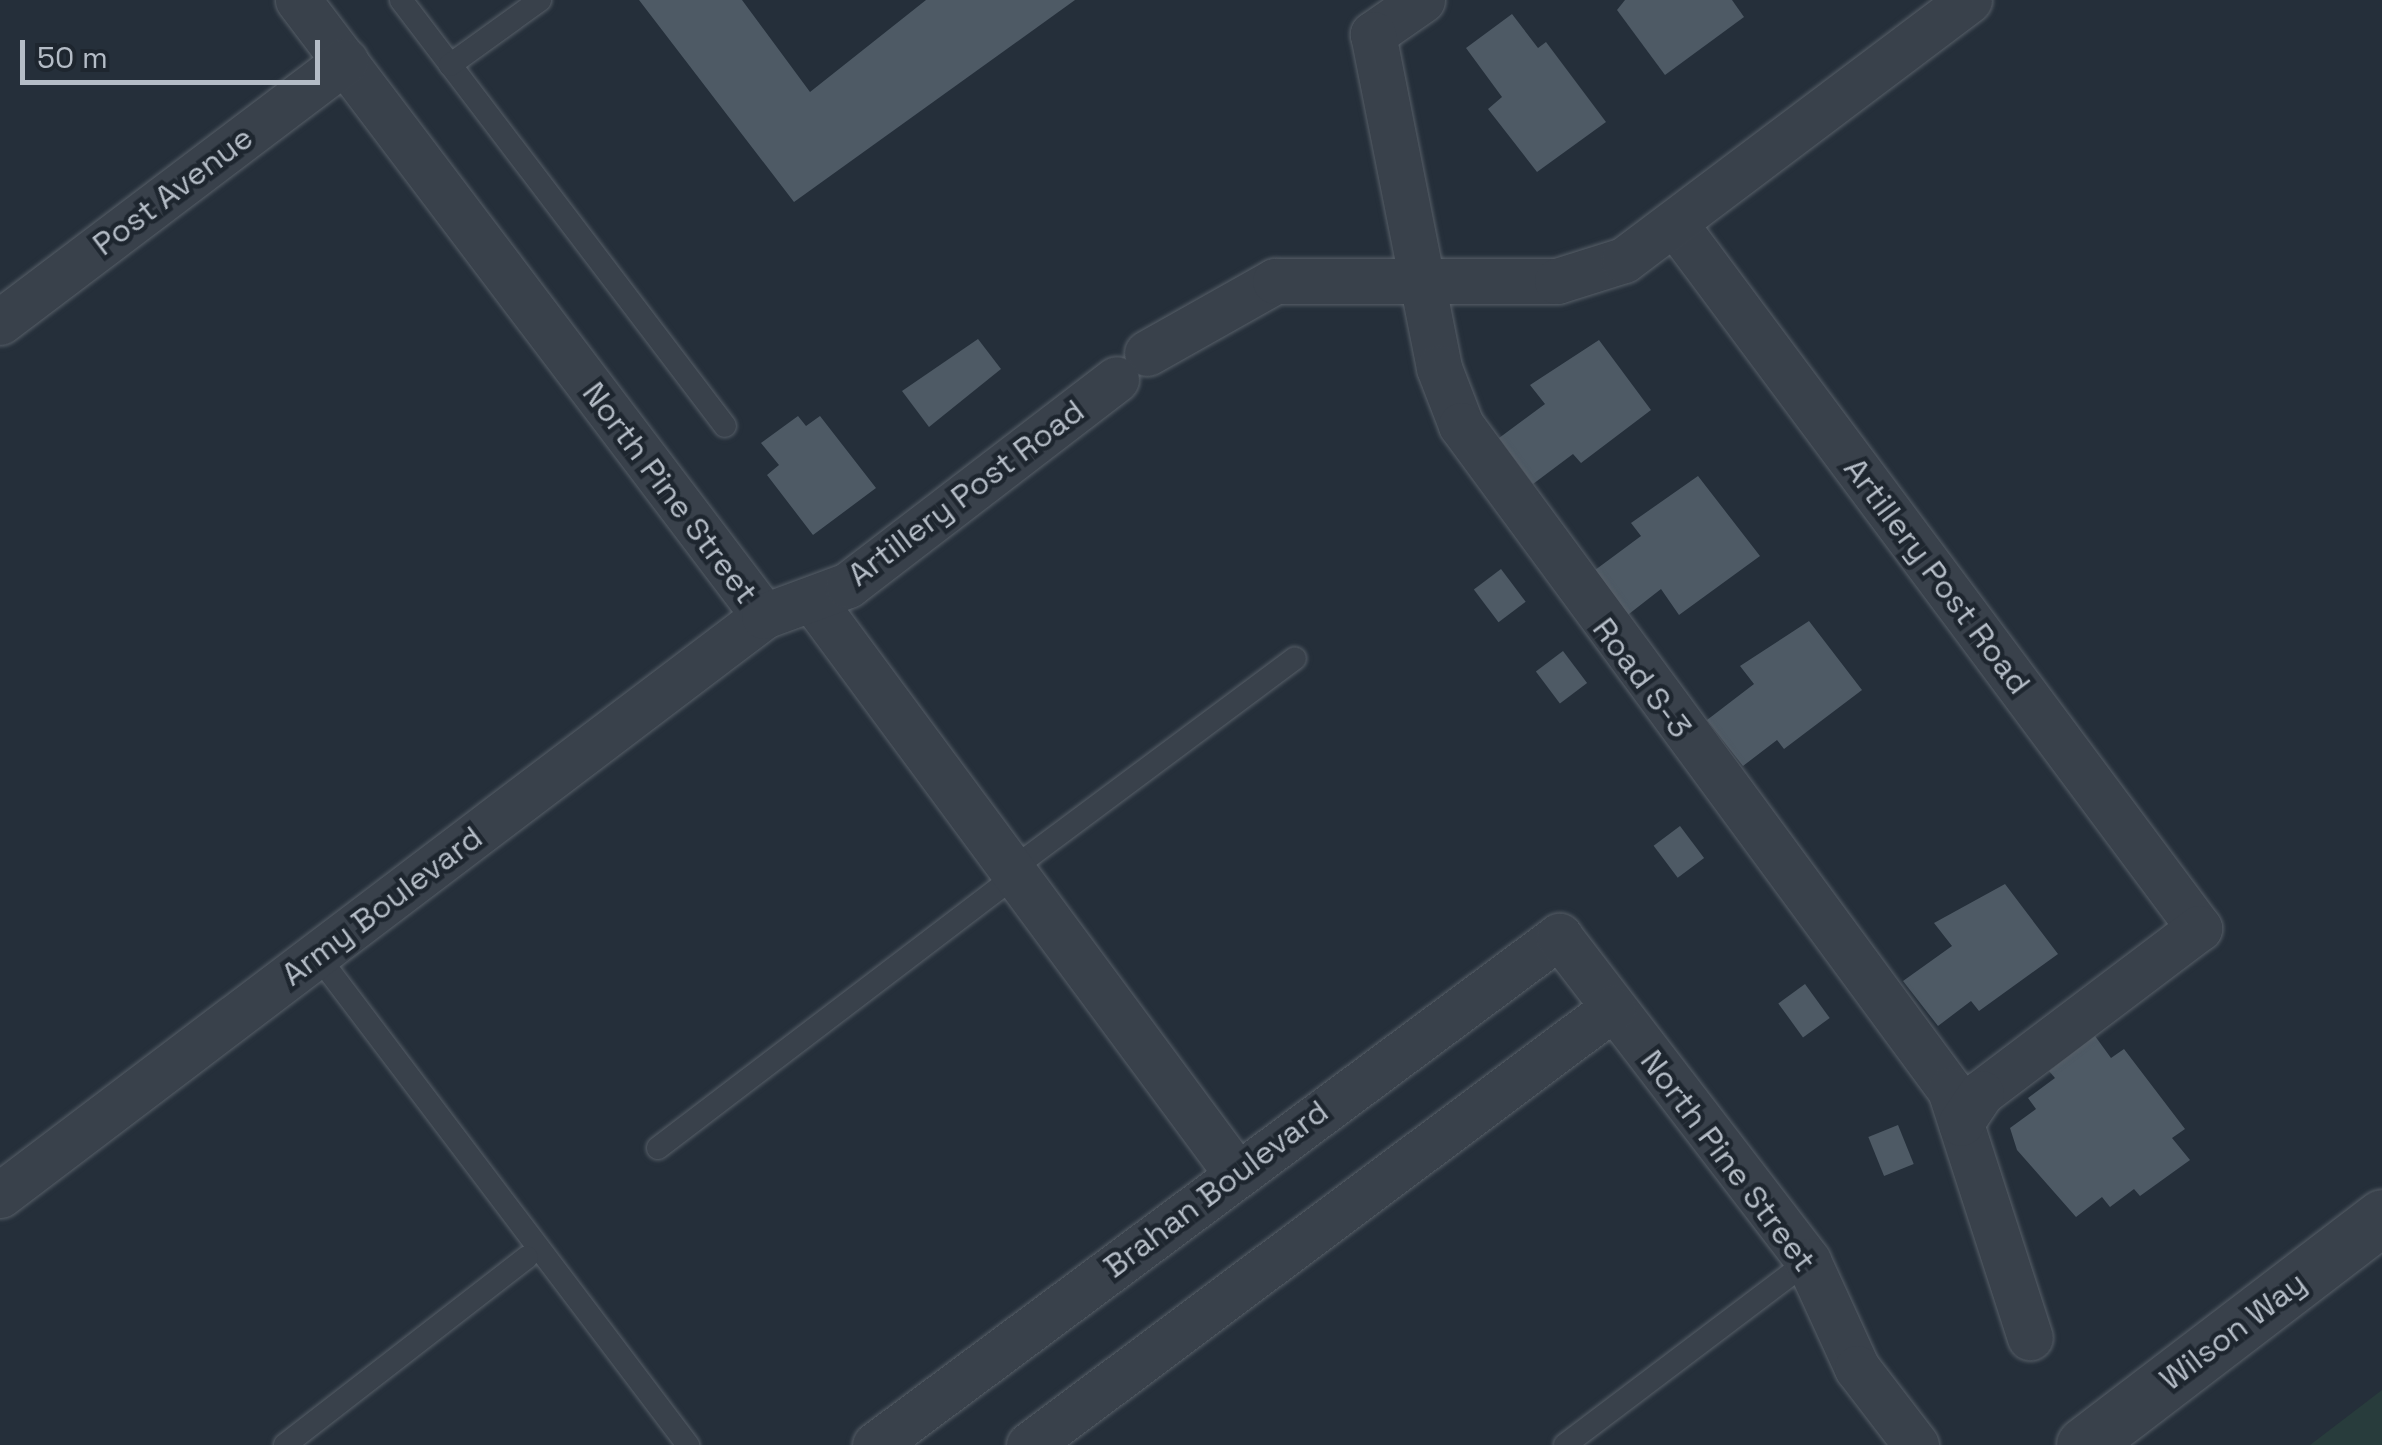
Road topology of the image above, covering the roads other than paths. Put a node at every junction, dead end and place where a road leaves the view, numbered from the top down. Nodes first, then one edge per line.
1 (298, 0) edge
2 (400, 0) edge
3 (540, 0) edge
4 (1422, 0) edge
5 (1969, 0) edge
6 (1367, 17) edge
7 (345, 61) junction
8 (450, 65) junction
9 (1674, 224) junction
10 (1420, 278) junction
11 (0, 322) edge
12 (725, 426) dead end
13 (814, 602) junction
14 (764, 616) junction
15 (1295, 658) dead end
16 (1013, 873) junction
17 (1559, 936) joint
18 (317, 955) junction
19 (1613, 1008) junction
20 (1961, 1123) junction
21 (658, 1148) dead end
22 (1236, 1173) junction
23 (0, 1195) edge
24 (2382, 1217) edge
25 (527, 1258) dead end
26 (1808, 1260) junction
27 (2030, 1336) dead end
28 (285, 1445) edge
29 (688, 1445) edge
30 (875, 1445) edge
31 (1029, 1445) edge
32 (1565, 1445) edge
33 (1916, 1445) edge
34 (2084, 1445) edge

1 - 7 street, North Pine Street
2 - 8 lane
3 - 8 lane
4 - 6 street, Road S-3
5 - 9 street, Artillery Post Road
6 - 10 street, Road S-3
7 - 11 street, Post Avenue
7 - 14 street, North Pine Street
8 - 12 lane
9 - 10 street, Artillery Post Road
9 - 20 street, Artillery Post Road
10 - 13 street, Artillery Post Road
10 - 20 street, Road S-3
13 - 14 street, North Pine Street
13 - 16 street
14 - 18 street, Army Boulevard
15 - 16 lane
16 - 21 lane
16 - 22 street
17 - 19 street, North Pine Street
17 - 22 street, Brahan Boulevard
18 - 23 street, Army Boulevard
18 - 29 lane
19 - 26 street, North Pine Street
19 - 31 street
20 - 27 street, Road S-3
22 - 30 street, Brahan Boulevard
24 - 34 street, Wilson Way
25 - 28 lane
26 - 32 lane
26 - 33 street, North Pine Street

